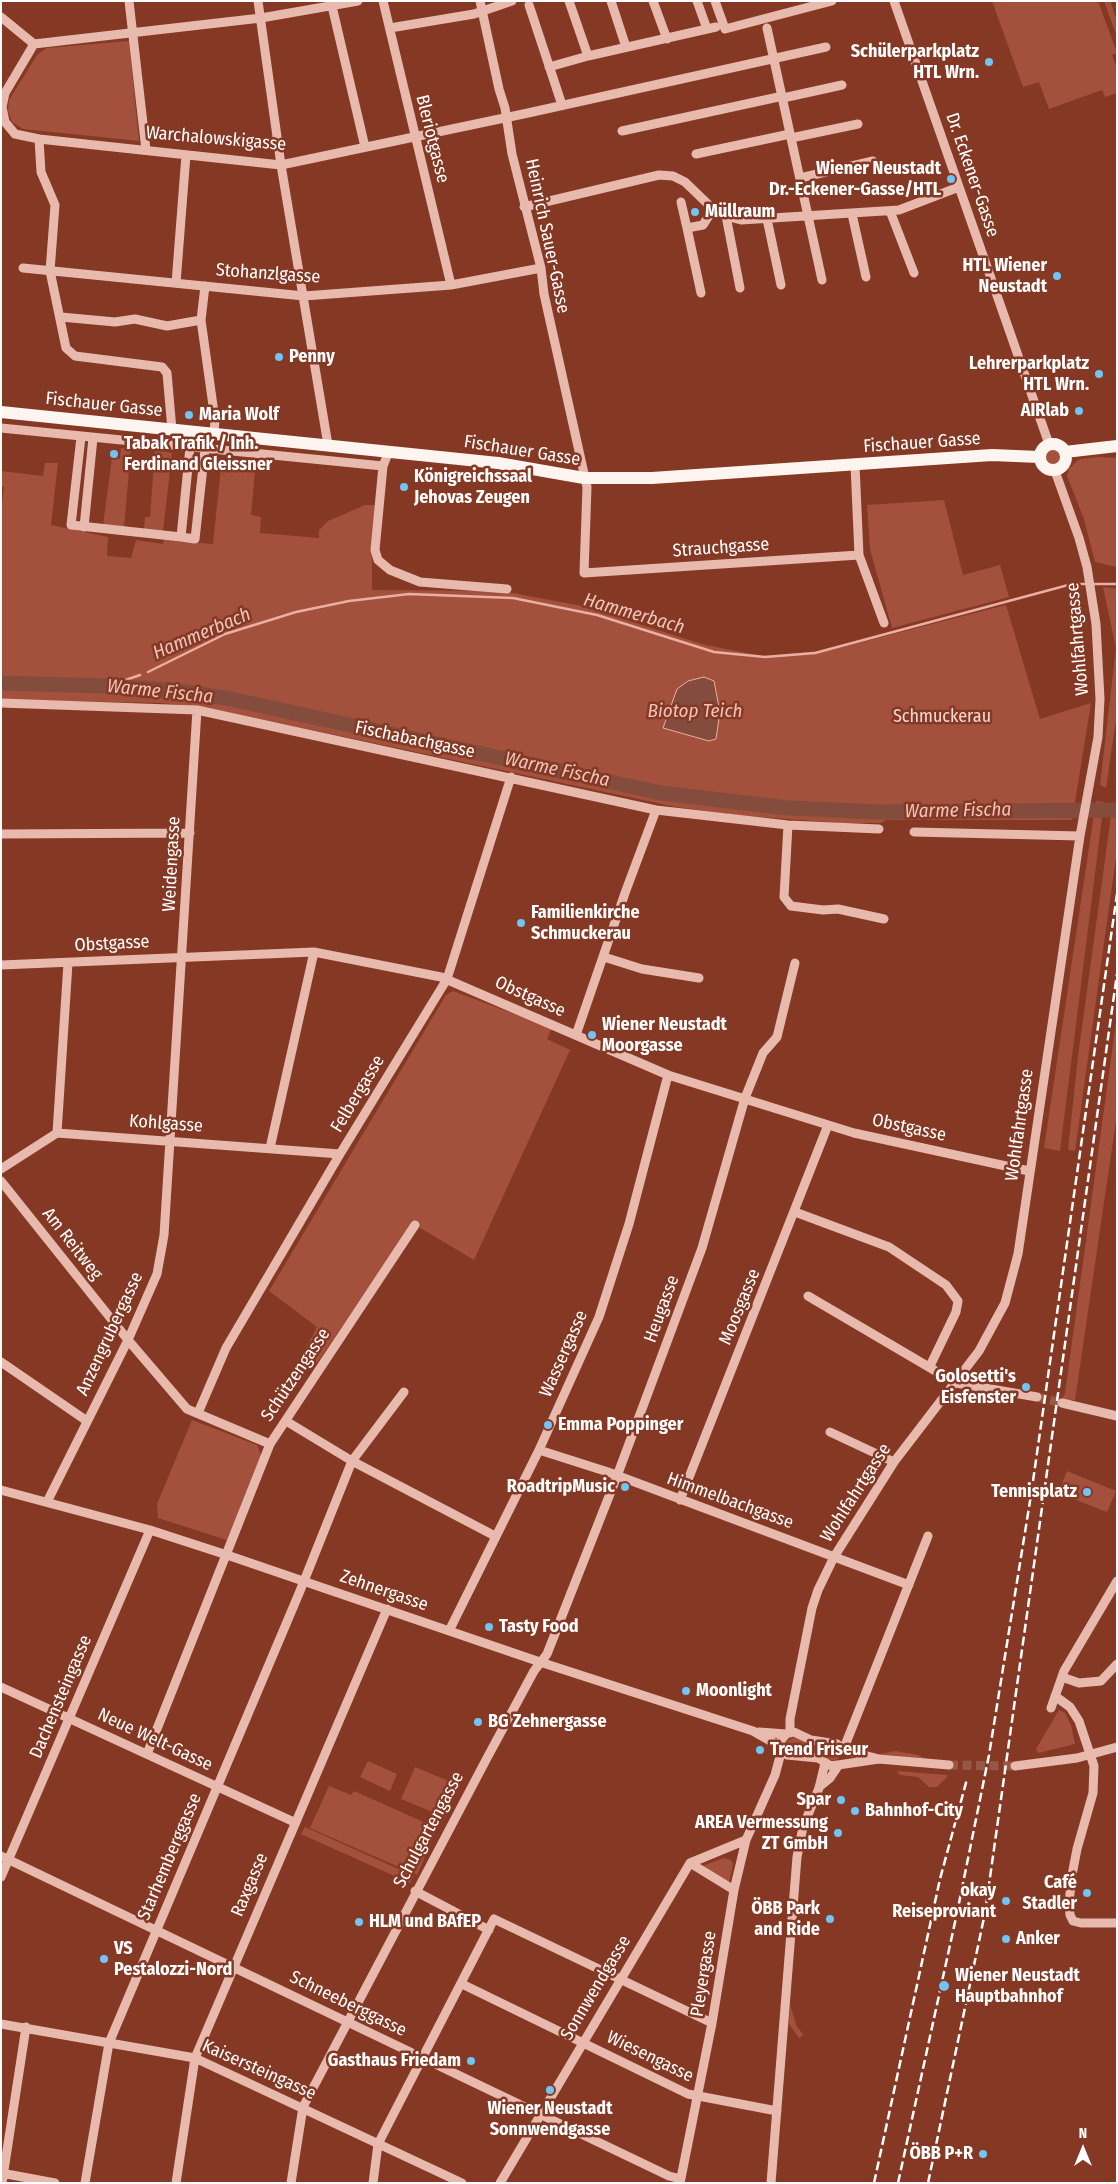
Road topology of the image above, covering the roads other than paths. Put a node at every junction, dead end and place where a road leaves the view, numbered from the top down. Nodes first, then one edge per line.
1 (129, 1) edge
2 (258, 1) edge
3 (358, 1) edge
4 (383, 1) edge
5 (480, 1) edge
6 (512, 1) edge
7 (569, 1) edge
8 (611, 1) edge
9 (653, 1) edge
10 (697, 1) edge
11 (715, 1) edge
12 (832, 1) edge
13 (894, 1) edge
14 (529, 5) dead end
15 (332, 6) junction
16 (483, 11) junction
17 (1, 17) edge
18 (261, 18) junction
19 (390, 28) junction
20 (767, 28) dead end
21 (132, 33) junction
22 (667, 39) junction
23 (34, 44) junction
24 (626, 47) junction
25 (826, 47) dead end
26 (588, 56) junction
27 (774, 59) junction
28 (549, 67) junction
29 (842, 85) dead end
30 (783, 97) junction
31 (562, 105) junction
32 (507, 117) junction
33 (858, 124) dead end
34 (622, 131) dead end
35 (414, 136) junction
36 (791, 136) junction
37 (39, 139) junction
38 (365, 147) junction
39 (146, 150) junction
40 (696, 154) dead end
41 (186, 155) junction
42 (873, 160) dead end
43 (281, 165) junction
44 (800, 178) junction
45 (959, 187) junction
46 (681, 202) dead end
47 (524, 207) junction
48 (713, 209) junction
49 (890, 211) junction
50 (852, 214) junction
51 (726, 216) junction
52 (808, 217) junction
53 (767, 219) junction
54 (687, 228) junction
55 (22, 268) dead end
56 (540, 268) junction
57 (50, 271) junction
58 (914, 273) dead end
59 (866, 277) dead end
60 (822, 280) dead end
61 (176, 283) junction
62 (451, 285) junction
63 (781, 285) dead end
64 (205, 286) junction
65 (740, 288) dead end
66 (701, 293) dead end
67 (304, 296) junction
68 (62, 317) junction
69 (201, 320) junction
70 (1, 412) edge
71 (1, 428) edge
72 (172, 430) junction
73 (214, 434) junction
74 (81, 437) junction
75 (93, 438) junction
76 (328, 444) junction
77 (1049, 444) junction
78 (1117, 446) edge
79 (190, 448) junction
80 (204, 449) junction
81 (389, 451) junction
82 (1065, 452) junction
83 (1039, 457) junction
84 (855, 465) junction
85 (383, 466) junction
86 (1055, 471) junction
87 (584, 478) junction
88 (84, 527) junction
89 (181, 537) junction
90 (859, 555) junction
91 (584, 573) joint
92 (507, 589) dead end
93 (884, 623) dead end
94 (1, 703) edge
95 (197, 710) junction
96 (511, 777) junction
97 (656, 810) junction
98 (788, 825) junction
99 (879, 829) dead end
100 (914, 832) dead end
101 (190, 833) junction
102 (1, 834) edge
103 (1080, 836) junction
104 (884, 919) dead end
105 (314, 952) junction
106 (183, 957) junction
107 (604, 957) junction
108 (68, 963) junction
109 (794, 963) dead end
110 (1, 966) edge
111 (698, 978) dead end
112 (447, 979) junction
113 (576, 1035) junction
114 (668, 1075) junction
115 (745, 1098) junction
116 (828, 1125) junction
117 (57, 1133) junction
118 (170, 1140) junction
119 (270, 1148) junction
120 (340, 1154) junction
121 (1, 1170) edge
122 (1029, 1171) junction
123 (1, 1181) edge
124 (794, 1212) junction
125 (415, 1225) dead end
126 (808, 1296) dead end
127 (128, 1340) junction
128 (1, 1362) edge
129 (930, 1366) junction
130 (956, 1383) junction
131 (404, 1392) dead end
132 (1037, 1397) tunnel mouth
133 (1062, 1403) tunnel mouth
134 (198, 1414) junction
135 (1117, 1416) edge
136 (87, 1421) junction
137 (286, 1421) junction
138 (830, 1432) dead end
139 (270, 1444) junction
140 (539, 1450) junction
141 (352, 1461) junction
142 (894, 1462) junction
143 (617, 1476) junction
144 (1, 1490) edge
145 (680, 1500) junction
146 (46, 1502) junction
147 (150, 1530) junction
148 (495, 1536) junction
149 (928, 1536) dead end
150 (227, 1555) junction
151 (834, 1557) junction
152 (304, 1581) junction
153 (1117, 1581) edge
154 (910, 1585) junction
155 (387, 1609) junction
156 (449, 1631) junction
157 (540, 1662) junction
158 (1117, 1664) edge
159 (1062, 1677) junction
160 (1, 1687) edge
161 (1055, 1696) junction
162 (1051, 1708) dead end
163 (70, 1718) junction
164 (753, 1731) junction
165 (788, 1733) junction
166 (1117, 1747) edge
167 (782, 1748) junction
168 (844, 1749) junction
169 (147, 1754) junction
170 (1091, 1754) junction
171 (790, 1756) junction
172 (879, 1759) junction
173 (825, 1763) junction
174 (840, 1765) junction
175 (949, 1766) tunnel mouth
176 (1015, 1766) tunnel mouth
177 (775, 1775) junction
178 (218, 1787) junction
179 (819, 1788) junction
180 (294, 1822) junction
181 (746, 1840) junction
182 (5, 1858) edge
183 (690, 1864) junction
184 (1, 1876) edge
185 (734, 1890) junction
186 (415, 1891) junction
187 (1117, 1923) edge
188 (157, 1930) junction
189 (489, 1930) junction
190 (233, 1965) junction
191 (621, 1980) junction
192 (462, 1984) junction
193 (348, 2022) junction
194 (712, 2023) junction
195 (1, 2024) edge
196 (26, 2027) junction
197 (582, 2042) junction
198 (110, 2043) junction
199 (195, 2058) junction
200 (424, 2058) junction
201 (698, 2098) junction
202 (303, 2107) junction
203 (778, 2111) junction
204 (539, 2113) junction
205 (378, 2144) junction
206 (2, 2177) edge
207 (681, 2181) edge
208 (55, 2183) edge
209 (85, 2183) edge
210 (176, 2183) edge
211 (291, 2183) edge
212 (373, 2183) edge
213 (462, 2183) edge
214 (500, 2183) edge
215 (771, 2183) edge

1 - 21 street
2 - 18 street
3 - 15 street
4 - 19 street, Bleriotgasse
5 - 16 street, Heinrich Sauer-Gasse
6 - 16 street
7 - 26 street
8 - 24 street
9 - 22 street
10 - 22 street
11 - 12 street
13 - 45 street, Dr. Eckener-Gasse
14 - 28 street
15 - 18 street
15 - 38 street
16 - 19 street
16 - 32 street, Heinrich Sauer-Gasse
17 - 23 street
18 - 21 street
18 - 43 street
19 - 35 street, Bleriotgasse
20 - 27 street
21 - 23 street
21 - 39 street
22 - 24 street
23 - 37 street, Warchalowskigasse
24 - 26 street
25 - 27 street, Warchalowskigasse
26 - 28 street
27 - 30 street
27 - 31 street, Warchalowskigasse
28 - 31 street
29 - 30 street
30 - 34 street
30 - 36 street
31 - 32 street, Warchalowskigasse
32 - 35 street, Warchalowskigasse
32 - 47 street, Heinrich Sauer-Gasse
33 - 36 street
35 - 38 street, Warchalowskigasse
35 - 62 street, Bleriotgasse
36 - 40 street
36 - 44 street
37 - 39 street, Warchalowskigasse
37 - 57 street
38 - 43 street, Warchalowskigasse
39 - 41 street, Warchalowskigasse
41 - 43 street, Warchalowskigasse
41 - 61 street
42 - 44 street
43 - 67 street
44 - 52 street
45 - 49 street
45 - 77 street, Dr. Eckener-Gasse
46 - 54 street
47 - 48 street
47 - 56 street, Heinrich Sauer-Gasse
48 - 51 street
48 - 54 street
49 - 50 street
49 - 58 street
50 - 52 street
50 - 59 street
51 - 53 street
51 - 65 street
52 - 53 street
52 - 60 street
53 - 63 street
54 - 66 street
55 - 57 street, Stohanzlgasse
56 - 62 street, Stohanzlgasse
56 - 87 street, Heinrich Sauer-Gasse
57 - 61 street, Stohanzlgasse
57 - 68 street
61 - 64 street, Stohanzlgasse
62 - 67 street, Stohanzlgasse
64 - 67 street, Stohanzlgasse
64 - 69 street
67 - 76 street
68 - 69 street
68 - 72 street
69 - 73 street
70 - 72 main road, Fischauer Gasse
71 - 74 street
72 - 73 main road, Fischauer Gasse
73 - 76 main road, Fischauer Gasse
74 - 75 street
74 - 88 street
75 - 79 street
75 - 88 street
76 - 81 main road, Fischauer Gasse
77 - 82 main road
77 - 83 main road
78 - 82 main road
79 - 80 street
79 - 89 street
80 - 85 street
80 - 89 street
81 - 85 street
81 - 87 main road, Fischauer Gasse
82 - 86 main road
83 - 84 main road, Fischauer Gasse
83 - 86 main road
84 - 87 main road, Fischauer Gasse
84 - 90 street
85 - 92 street
86 - 103 street, Wohlfahrtgasse
87 - 91 street, Heinrich Sauer-Gasse
88 - 89 street
90 - 91 street, Strauchgasse
90 - 93 street
94 - 95 street, Fischabachgasse
95 - 96 street, Fischabachgasse
95 - 101 street, Weidengasse
96 - 97 street, Fischabachgasse
96 - 112 street, Felbergasse
97 - 98 street, Fischabachgasse
97 - 107 street
98 - 99 street, Fischabachgasse
98 - 104 street
100 - 103 street
101 - 102 street
101 - 106 street, Weidengasse
103 - 122 street, Wohlfahrtgasse
105 - 106 street, Obstgasse
105 - 112 street, Obstgasse
105 - 119 street
106 - 108 street, Obstgasse
106 - 118 street, Weidengasse
107 - 111 street
107 - 113 street
108 - 110 street, Obstgasse
108 - 117 street
109 - 115 street, Heugasse
112 - 113 street, Obstgasse
112 - 120 street, Felbergasse
113 - 114 street, Obstgasse
114 - 115 street, Obstgasse
114 - 140 street, Wassergasse
115 - 116 street, Obstgasse
115 - 143 street, Heugasse
116 - 122 street, Obstgasse
116 - 124 street, Moosgasse
117 - 118 street, Kohlgasse
117 - 121 street
118 - 119 street, Kohlgasse
118 - 127 street, Anzengrubergasse
119 - 120 street, Kohlgasse
120 - 134 street, Felbergasse
122 - 130 street, Wohlfahrtgasse
123 - 127 street, Am Reitweg
124 - 129 street
124 - 145 street, Moosgasse
125 - 137 street, Schützengasse
126 - 129 street
127 - 134 street, Am Reitweg
127 - 136 street, Anzengrubergasse
128 - 136 street
129 - 130 street
130 - 132 street
130 - 142 street, Wohlfahrtgasse
131 - 141 street, Starhemberggasse
133 - 135 street
134 - 139 street, Am Reitweg
136 - 146 street, Anzengrubergasse
137 - 139 street, Schützengasse
137 - 141 street
138 - 142 street
139 - 150 street, Schützengasse
140 - 143 street, Himmelbachgasse
140 - 148 street, Wassergasse
141 - 148 street
141 - 152 street, Starhemberggasse
142 - 151 street, Wohlfahrtgasse
143 - 145 street, Himmelbachgasse
143 - 157 street, Heugasse
144 - 146 street, Zehnergasse
145 - 151 street, Himmelbachgasse
146 - 147 street, Zehnergasse
147 - 150 street, Zehnergasse
147 - 163 street, Dachensteingasse
148 - 156 street, Wassergasse
149 - 154 street
150 - 152 street, Zehnergasse
150 - 169 street, Schützengasse
151 - 154 street, Himmelbachgasse
151 - 165 street, Wohlfahrtgasse
152 - 155 street, Zehnergasse
152 - 178 street, Starhemberggasse
153 - 159 street
154 - 168 street
155 - 156 street, Zehnergasse
155 - 180 street, Raxgasse
156 - 157 street, Zehnergasse
157 - 164 street, Zehnergasse
157 - 186 street, Schulgartengasse
158 - 159 street
159 - 161 street
160 - 163 street, Neue Welt-Gasse
161 - 162 street
161 - 170 street
163 - 169 street, Neue Welt-Gasse
163 - 182 street, Dachensteingasse
164 - 165 street, Zehnergasse
164 - 167 street, Zehnergasse
165 - 167 street, Wohlfahrtgasse
165 - 168 street, Zehnergasse
166 - 170 street
167 - 171 street, Zehnergasse
167 - 177 street, Pleyergasse
168 - 172 street
168 - 174 street
169 - 178 street, Neue Welt-Gasse
170 - 176 street
170 - 187 street
171 - 173 street
171 - 177 street, Pleyergasse
172 - 174 street
172 - 175 street
173 - 174 street
173 - 179 street
174 - 179 street
177 - 181 street, Pleyergasse
178 - 180 street, Neue Welt-Gasse
178 - 188 street, Starhemberggasse
179 - 203 street
180 - 190 street, Raxgasse
181 - 183 street
181 - 185 street, Pleyergasse
182 - 184 street, Dachensteingasse
182 - 188 street, Schneeberggasse
183 - 185 street
183 - 191 street, Sonnwendgasse
185 - 194 street, Pleyergasse
186 - 189 street
186 - 193 street, Schulgartengasse
188 - 190 street, Schneeberggasse
188 - 198 street, Starhemberggasse
189 - 191 street
189 - 192 street
190 - 193 street, Schneeberggasse
190 - 199 street, Raxgasse
191 - 194 street
191 - 197 street, Sonnwendgasse
192 - 197 street, Wiesengasse
192 - 200 street
193 - 200 street, Schneeberggasse
193 - 202 street, Schulgartengasse
194 - 201 street, Pleyergasse
195 - 196 street, Kaisersteingasse
196 - 198 street, Kaisersteingasse
196 - 206 street
197 - 201 street, Wiesengasse
197 - 204 street, Sonnwendgasse
198 - 199 street, Kaisersteingasse
198 - 209 street, Starhemberggasse
199 - 202 street, Kaisersteingasse
199 - 210 street, Raxgasse
200 - 204 street, Schneeberggasse
200 - 205 street
201 - 203 street, Wiesengasse
201 - 207 street, Pleyergasse
202 - 205 street, Kaisersteingasse
202 - 211 street, Schulgartengasse
203 - 215 street
204 - 207 street, Schneeberggasse
204 - 214 street, Sonnwendgasse
205 - 212 street
205 - 213 street, Kaisersteingasse
206 - 208 street

